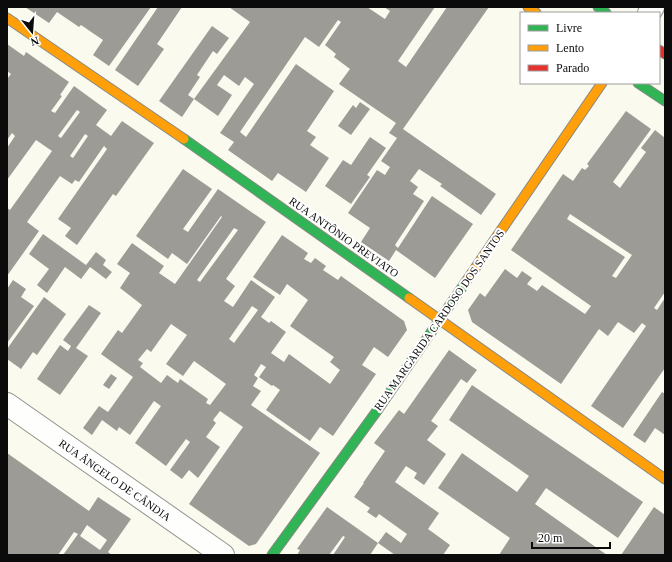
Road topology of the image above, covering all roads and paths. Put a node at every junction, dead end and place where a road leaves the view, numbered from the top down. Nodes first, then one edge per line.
1 (7, 18) edge
2 (601, 84) edge
3 (640, 84) edge
4 (665, 101) edge
5 (440, 320) junction
6 (7, 404) edge
7 (665, 479) edge
8 (223, 555) edge
9 (272, 555) edge

1 - 5 street, RUA ANTÔNIO PREVIATO
2 - 5 street, RUA MARGARIDA CARDOSO DOS SANTOS
3 - 4 street
5 - 7 street, RUA ANTÔNIO PREVIATO
5 - 9 street, RUA MARGARIDA CARDOSO DOS SANTOS
6 - 8 street, RUA ÂNGELO DE CÂNDIA

